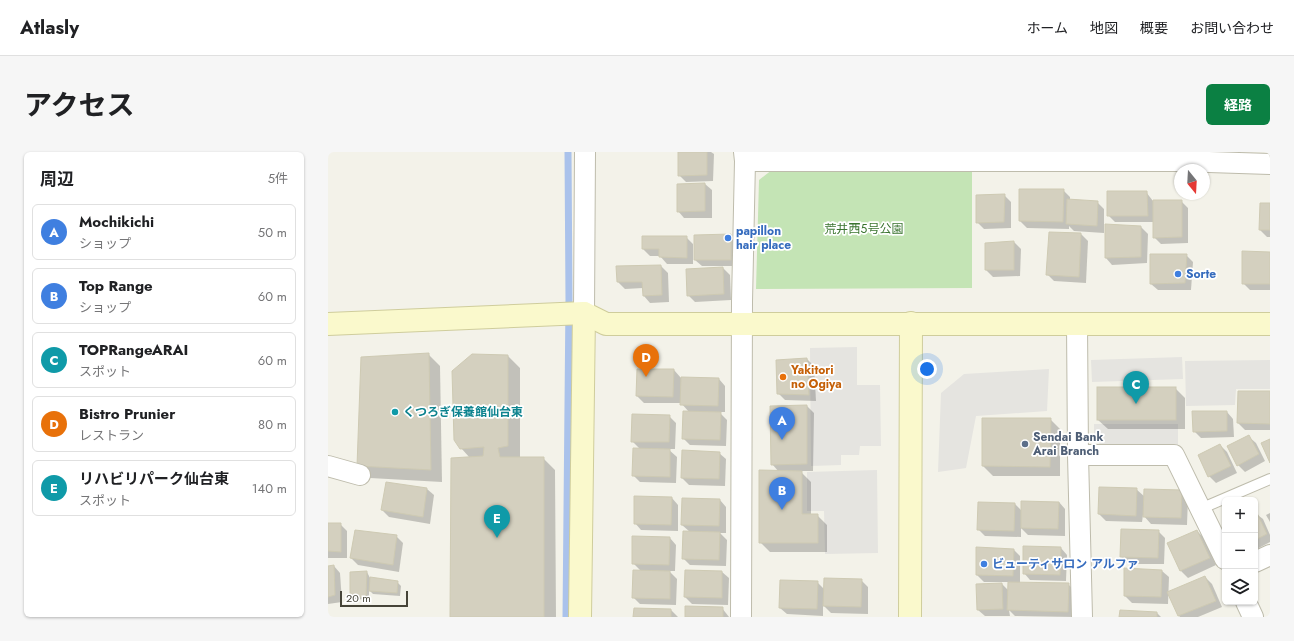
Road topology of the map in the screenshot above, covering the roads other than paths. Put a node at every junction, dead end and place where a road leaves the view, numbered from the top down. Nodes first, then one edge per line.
1 (585, 152) edge
2 (745, 157) edge
3 (1178, 157) edge
4 (1270, 164) edge
5 (582, 313) junction
6 (911, 323) junction
7 (328, 324) edge
8 (1077, 324) junction
9 (1270, 324) edge
10 (742, 325) junction
11 (1078, 455) junction
12 (328, 466) edge
13 (360, 475) dead end
14 (1270, 479) edge
15 (1200, 509) junction
16 (1222, 553) edge
17 (1270, 556) edge
18 (1258, 561) edge
19 (1247, 605) edge
20 (580, 617) edge
21 (740, 617) edge
22 (910, 617) edge
23 (1082, 617) edge
24 (1253, 617) edge

1 - 5 street
2 - 3 street
2 - 10 street
3 - 4 street
5 - 7 street
5 - 10 street
5 - 20 street
6 - 8 street
6 - 10 street
6 - 22 street
8 - 9 street
8 - 11 street
10 - 21 street
11 - 15 street
11 - 23 street
12 - 13 street
14 - 15 lane
15 - 16 street
17 - 18 street
19 - 24 street

